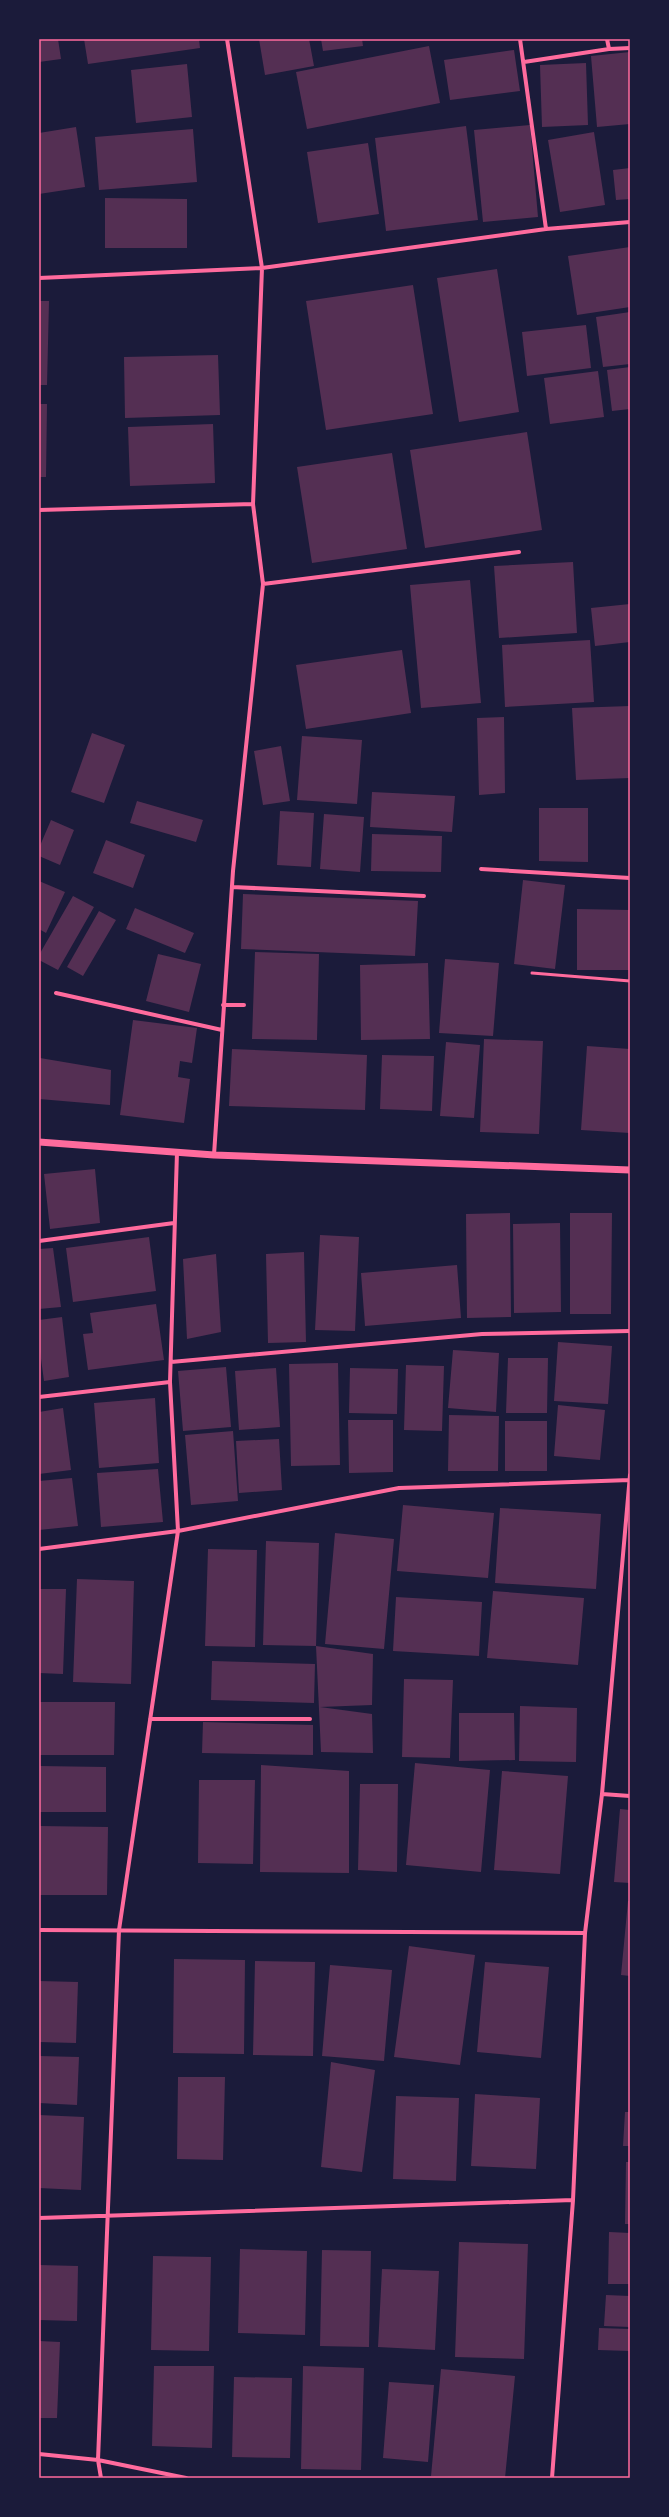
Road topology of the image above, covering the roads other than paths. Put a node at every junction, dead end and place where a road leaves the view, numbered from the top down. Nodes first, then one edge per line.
1 (228, 39) edge
2 (520, 39) edge
3 (607, 39) edge
4 (609, 48) junction
5 (630, 48) edge
6 (524, 62) junction
7 (630, 222) edge
8 (546, 229) junction
9 (262, 268) junction
10 (39, 278) edge
11 (253, 504) junction
12 (39, 510) edge
13 (519, 552) dead end
14 (263, 584) junction
15 (481, 869) dead end
16 (630, 878) edge
17 (232, 887) junction
18 (424, 896) dead end
19 (532, 973) dead end
20 (630, 981) edge
21 (56, 993) dead end
22 (223, 1005) junction
23 (244, 1005) dead end
24 (222, 1030) junction
25 (39, 1142) edge
26 (178, 1151) junction
27 (214, 1155) junction
28 (630, 1170) edge
29 (174, 1223) junction
30 (39, 1241) edge
31 (630, 1331) edge
32 (171, 1362) junction
33 (170, 1382) junction
34 (39, 1397) edge
35 (630, 1475) edge
36 (630, 1480) edge
37 (178, 1531) junction
38 (39, 1549) edge
39 (150, 1719) junction
40 (310, 1719) dead end
41 (602, 1794) junction
42 (630, 1796) edge
43 (39, 1930) edge
44 (119, 1930) junction
45 (585, 1933) junction
46 (573, 2200) junction
47 (107, 2216) junction
48 (39, 2218) edge
49 (39, 2454) edge
50 (98, 2460) junction
51 (101, 2478) edge
52 (186, 2478) edge
53 (552, 2478) edge

1 - 9 street
2 - 6 street
3 - 4 street
4 - 5 street
4 - 6 street
6 - 8 street
7 - 8 street
8 - 9 street
9 - 10 street
9 - 11 street
11 - 12 street
11 - 14 street
13 - 14 street
14 - 17 street
15 - 16 street
17 - 18 street
17 - 22 street
19 - 20 lane
21 - 24 street
22 - 23 street
22 - 24 street
24 - 27 street
25 - 26 street
26 - 27 street
26 - 29 street
27 - 28 street
29 - 30 street
29 - 32 street
31 - 32 street
32 - 33 street
33 - 34 street
33 - 37 street
35 - 36 street
36 - 37 street
36 - 41 street
37 - 38 street
37 - 39 street
39 - 40 street
39 - 44 street
41 - 42 street
41 - 45 street
43 - 44 street
44 - 45 street
44 - 47 street
45 - 46 street
46 - 47 street
46 - 53 street
47 - 48 street
47 - 50 street
49 - 50 street
50 - 51 street
50 - 52 street

